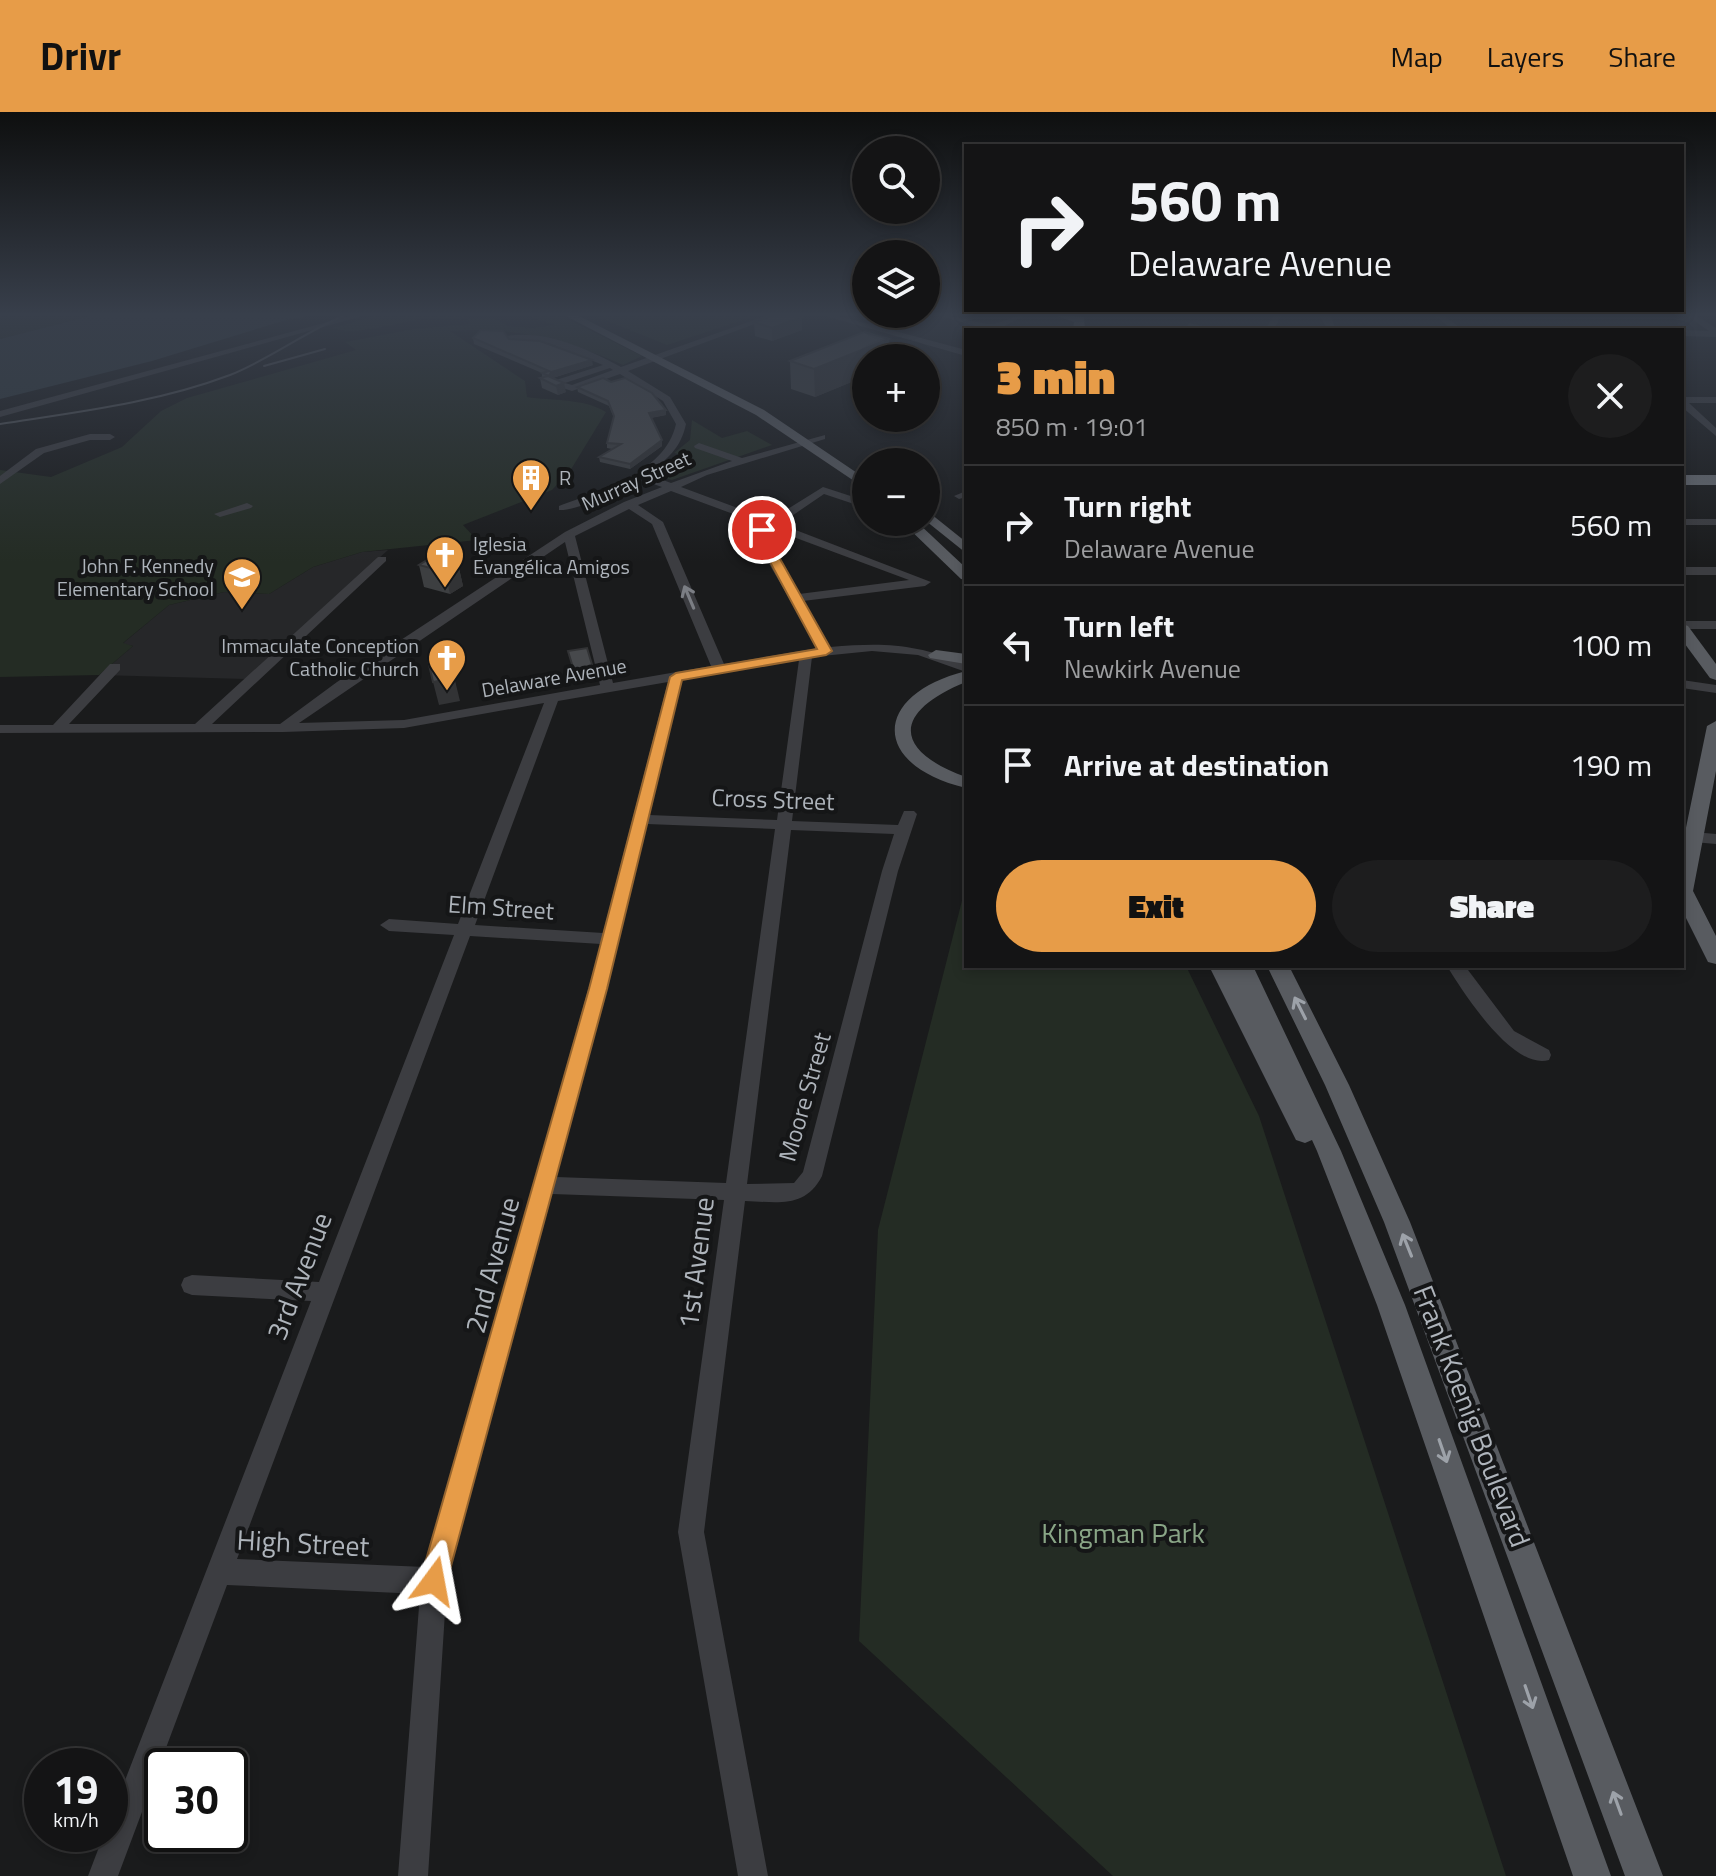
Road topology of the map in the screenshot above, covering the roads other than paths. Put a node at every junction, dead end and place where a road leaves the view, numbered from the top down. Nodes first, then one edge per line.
1 (61, 397) edge
2 (664, 397) edge
3 (737, 397) edge
4 (755, 397) edge
5 (1716, 400) edge
6 (1684, 401) edge
7 (1684, 403) edge
8 (0, 414) edge
9 (1716, 433) edge
10 (110, 437) dead end
11 (821, 437) junction
12 (805, 441) junction
13 (699, 446) dead end
14 (852, 458) edge
15 (739, 460) junction
16 (852, 475) edge
17 (642, 476) junction
18 (1684, 480) edge
19 (1716, 480) edge
20 (0, 481) edge
21 (670, 486) junction
22 (852, 500) edge
23 (628, 504) junction
24 (247, 506) dead end
25 (563, 508) dead end
26 (220, 514) dead end
27 (1684, 522) edge
28 (1716, 522) edge
29 (771, 524) junction
30 (940, 526) edge
31 (569, 534) junction
32 (924, 536) edge
33 (964, 547) edge
34 (382, 559) dead end
35 (928, 568) dead end
36 (1684, 571) edge
37 (1716, 571) edge
38 (964, 574) edge
39 (913, 576) junction
40 (796, 598) junction
41 (1716, 625) edge
42 (1684, 627) edge
43 (1684, 630) edge
44 (816, 653) junction
45 (936, 655) junction
46 (964, 659) edge
47 (115, 667) dead end
48 (964, 667) edge
49 (719, 669) junction
50 (1716, 675) edge
51 (676, 677) junction
52 (964, 677) edge
53 (964, 684) edge
54 (1684, 684) edge
55 (607, 688) junction
56 (1716, 689) edge
57 (553, 697) junction
58 (283, 728) junction
59 (0, 729) edge
60 (57, 729) junction
61 (198, 729) junction
62 (1715, 739) edge
63 (964, 771) edge
64 (964, 782) edge
65 (640, 819) junction
66 (906, 822) joint
67 (782, 825) junction
68 (1687, 836) edge
69 (1716, 839) edge
70 (1684, 877) edge
71 (1684, 893) edge
72 (389, 925) dead end
73 (465, 929) junction
74 (609, 939) junction
75 (1716, 957) edge
76 (1221, 968) edge
77 (1243, 968) edge
78 (1279, 968) edge
79 (1457, 968) edge
80 (1542, 1055) dead end
81 (544, 1185) junction
82 (735, 1191) junction
83 (192, 1285) dead end
84 (325, 1292) junction
85 (1423, 1393) junction
86 (217, 1571) junction
87 (434, 1581) junction
88 (103, 1876) edge
89 (413, 1876) edge
90 (753, 1876) edge
91 (1592, 1876) edge
92 (1644, 1876) edge

1 - 8 street
2 - 17 street
3 - 12 main road
4 - 11 main road
5 - 6 street
7 - 9 street
10 - 20 street
11 - 12 street, Murray Street
11 - 14 main road
12 - 15 street, Murray Street
12 - 16 main road
13 - 15 street
15 - 21 street, Murray Street
17 - 21 street
17 - 25 street
18 - 19 highway
21 - 23 street, Murray Street
21 - 29 street
22 - 29 street
23 - 31 street, Murray Street
49 -> 23 street
24 - 26 street
27 - 28 street
29 - 39 street
29 - 40 street
30 - 33 main road
31 - 55 street
31 - 58 street, Murray Street
32 - 38 main road
34 - 61 street
35 - 39 street
36 - 37 street
39 - 40 street
40 - 44 street
41 - 42 street
43 - 50 main road
44 - 45 street, Delaware Avenue
44 - 49 street, Delaware Avenue
44 - 67 street, 1st Avenue
45 - 46 main road
45 - 48 street, Delaware Avenue
47 - 60 street
49 - 51 street, Delaware Avenue
51 - 55 street, Delaware Avenue
51 - 65 street, 2nd Avenue
52 - 64 main road
53 - 63 main road
54 - 56 street
55 - 57 street, Delaware Avenue
57 - 58 street, Delaware Avenue
57 - 73 street, 3rd Avenue
58 - 61 street, Delaware Avenue
59 - 60 street, Delaware Avenue
60 - 61 street, Delaware Avenue
62 - 68 main road
65 - 67 street, Cross Street
65 - 74 street, 2nd Avenue
66 - 67 street, Cross Street
66 - 82 street, Moore Street
67 - 82 street, 1st Avenue
68 - 69 street
68 - 70 main road
71 - 75 main road
72 - 73 street, Elm Street
73 - 74 street, Elm Street
73 - 84 street, 3rd Avenue
74 - 81 street, 2nd Avenue
76 - 85 main road
77 - 85 main road, Frank Koenig Boulevard
92 -> 78 main road, Frank Koenig Boulevard
79 - 80 street
81 - 82 street, Moore Street
81 - 87 street, 2nd Avenue
82 - 90 street, 1st Avenue
83 - 84 street
84 - 86 street, 3rd Avenue
85 -> 91 main road, Frank Koenig Boulevard
86 - 87 street, High Street
86 - 88 street, 3rd Avenue
87 - 89 street, 2nd Avenue

